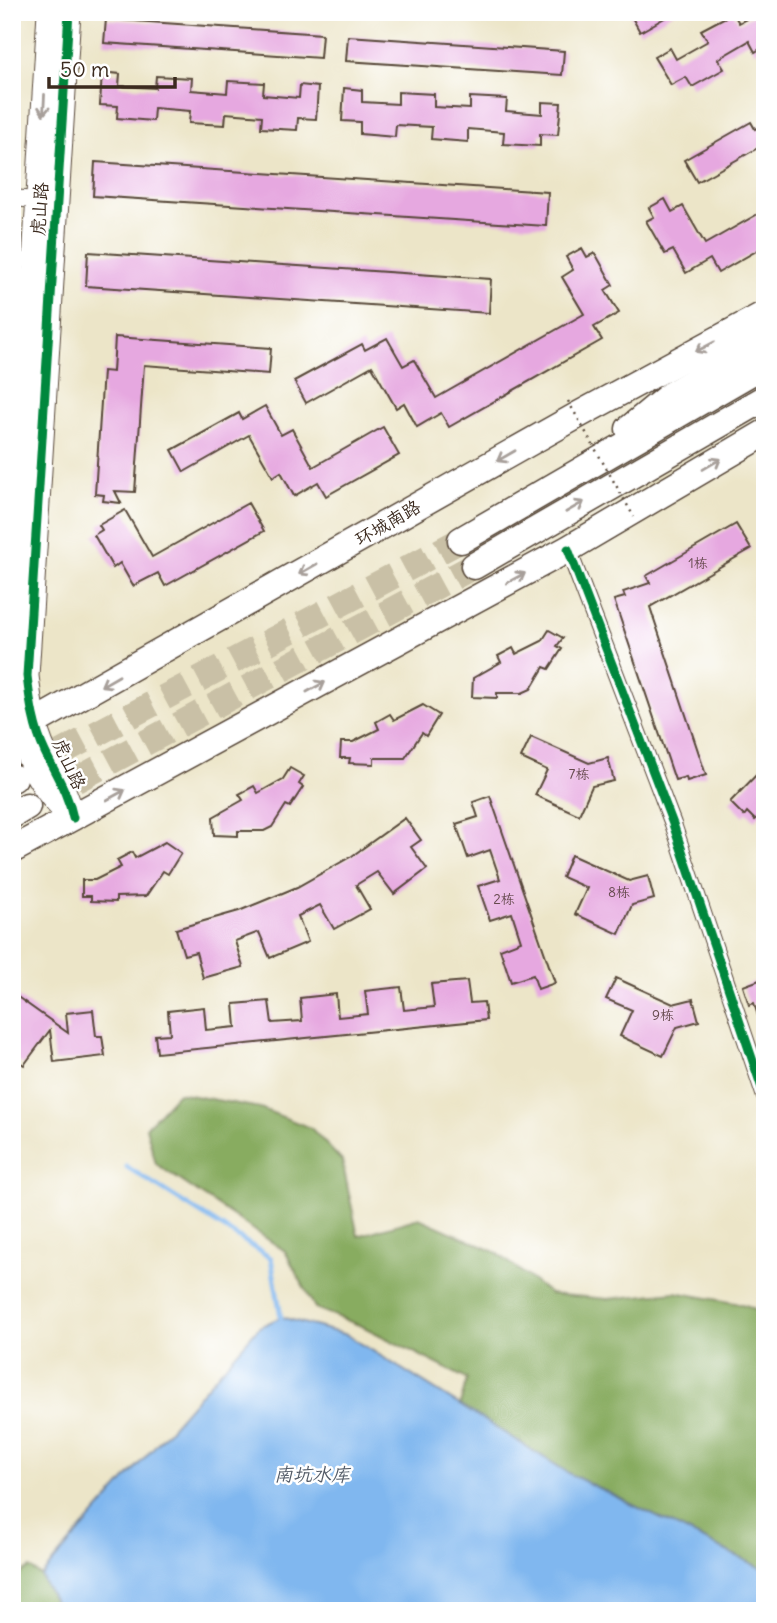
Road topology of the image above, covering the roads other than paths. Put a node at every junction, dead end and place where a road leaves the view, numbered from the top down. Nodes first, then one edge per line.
1 (49, 12) edge
2 (69, 12) edge
3 (12, 198) edge
4 (47, 201) junction
5 (765, 314) edge
6 (765, 340) edge
7 (765, 364) edge
8 (765, 398) edge
9 (765, 409) edge
10 (765, 433) edge
11 (652, 463) junction
12 (568, 479) junction
13 (461, 540) tunnel mouth
14 (569, 549) junction
15 (474, 566) tunnel mouth
16 (12, 628) edge
17 (19, 725) edge
18 (74, 818) junction
19 (12, 850) edge
20 (765, 1097) edge

1 -> 4 street, 虎山路
2 - 4 street, 虎山路
3 - 4 street
4 - 16 street, 虎山路
4 - 17 street, 虎山路
5 -> 17 main road, 环城南路
6 - 12 main road
7 - 12 main road
8 - 11 main road
9 - 11 main road
14 -> 10 main road
15 -> 11 main road
12 - 13 main road
18 -> 14 main road
14 - 20 street
17 - 18 street, 虎山路
18 - 19 main road

